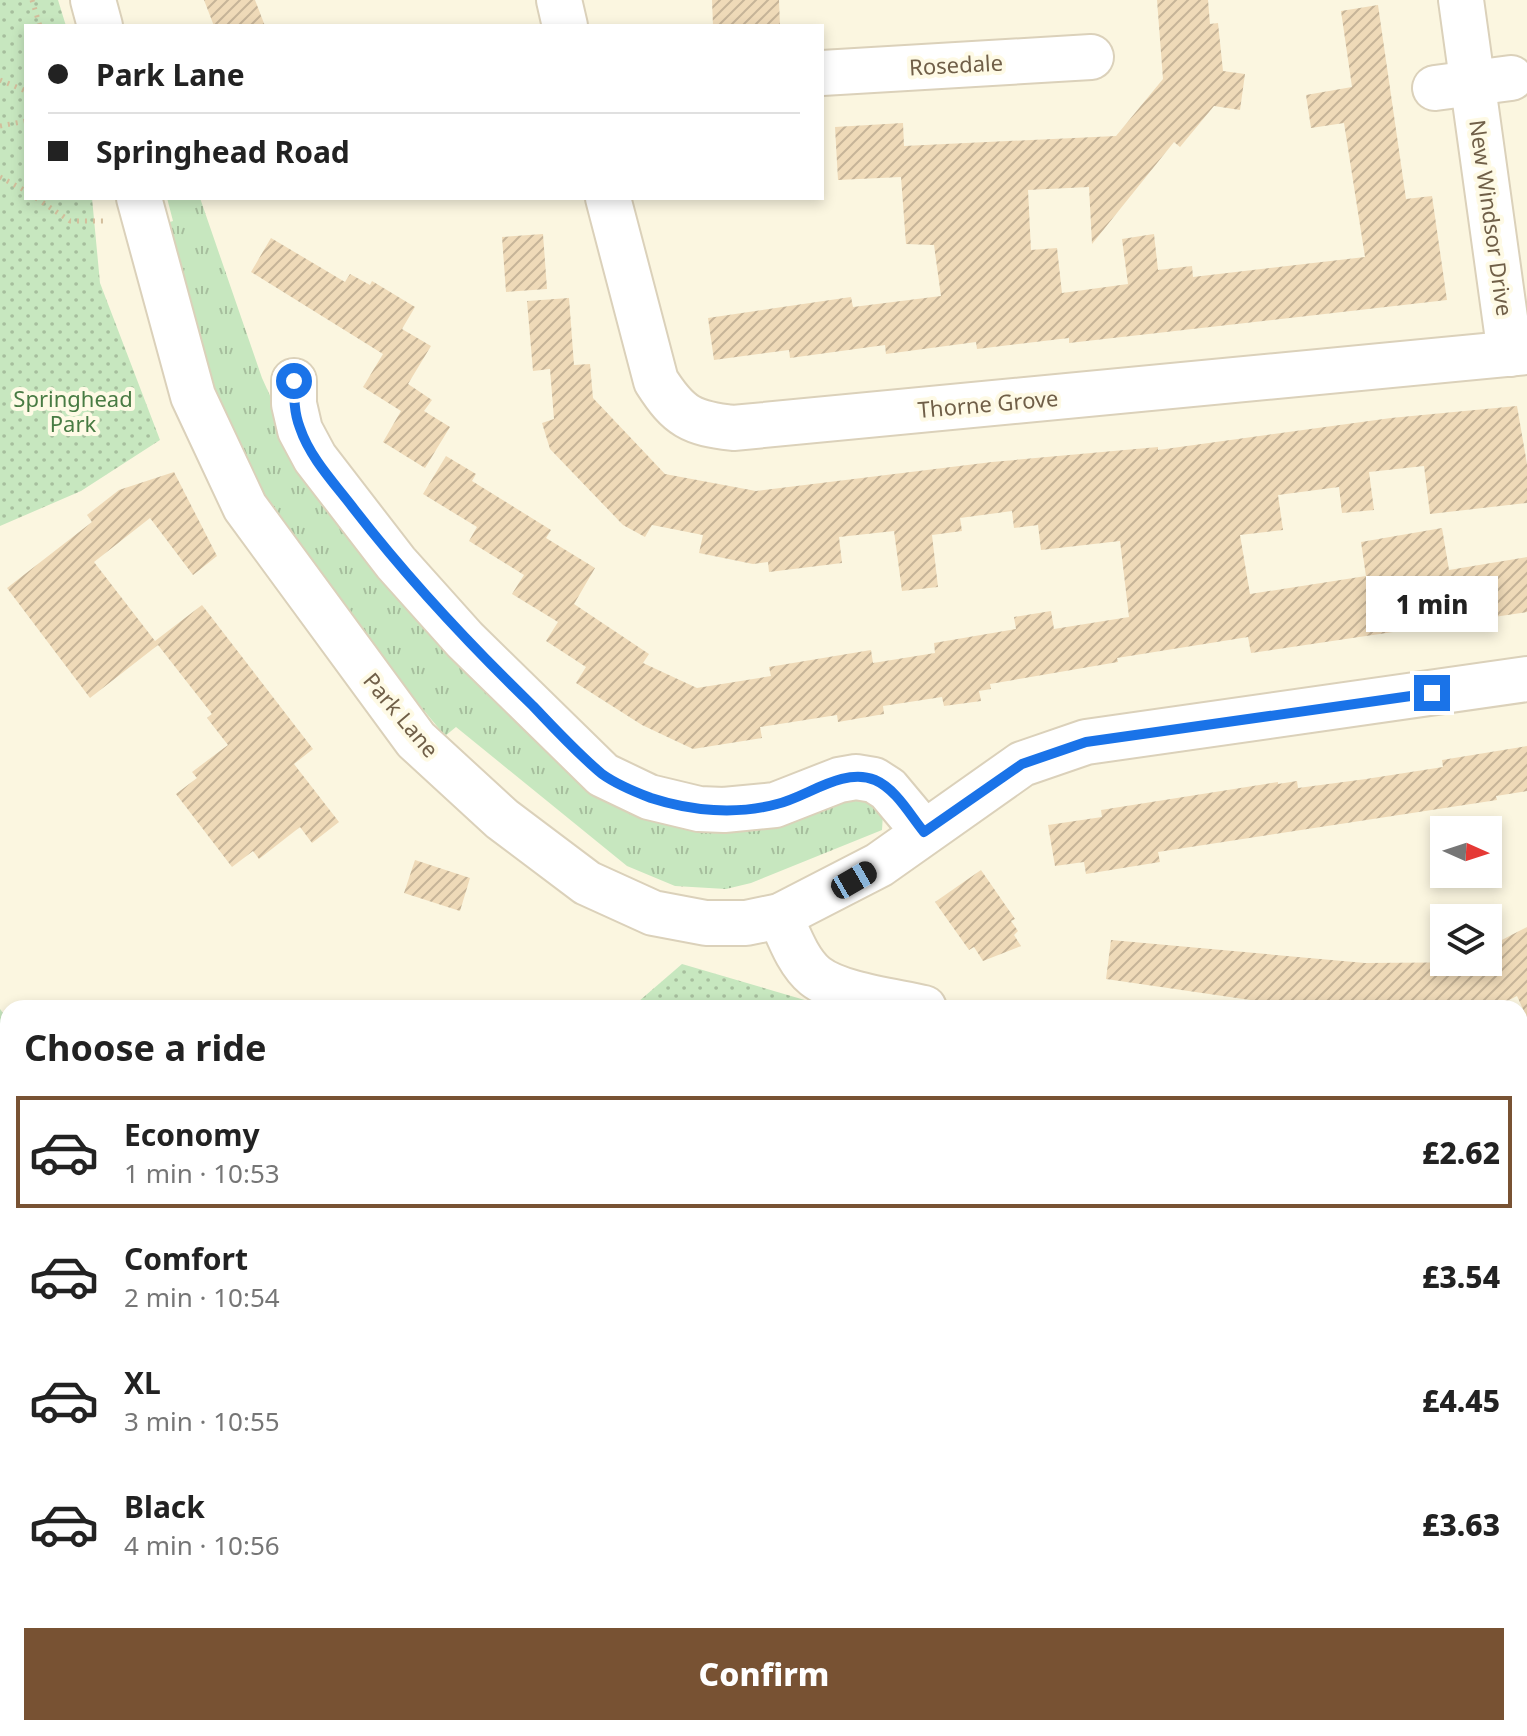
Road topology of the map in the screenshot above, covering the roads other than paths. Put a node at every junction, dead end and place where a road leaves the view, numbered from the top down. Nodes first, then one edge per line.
1 (93, 0) edge
2 (559, 0) edge
3 (1461, 0) edge
4 (99, 24) edge
5 (565, 24) edge
6 (1091, 57) dead end
7 (824, 73) edge
8 (140, 200) edge
9 (609, 200) edge
10 (1519, 353) edge
11 (294, 381) dead end
12 (1527, 679) edge
13 (924, 832) junction
14 (780, 916) junction
15 (891, 1000) edge

1 - 4 street
2 - 5 street
3 - 10 street, New Windsor Drive
6 - 7 street, Rosedale
8 - 14 street, Park Lane
9 - 10 street, Thorne Grove
11 - 13 street
12 - 13 street, Park Lane
13 - 14 street, Park Lane
14 - 15 street

